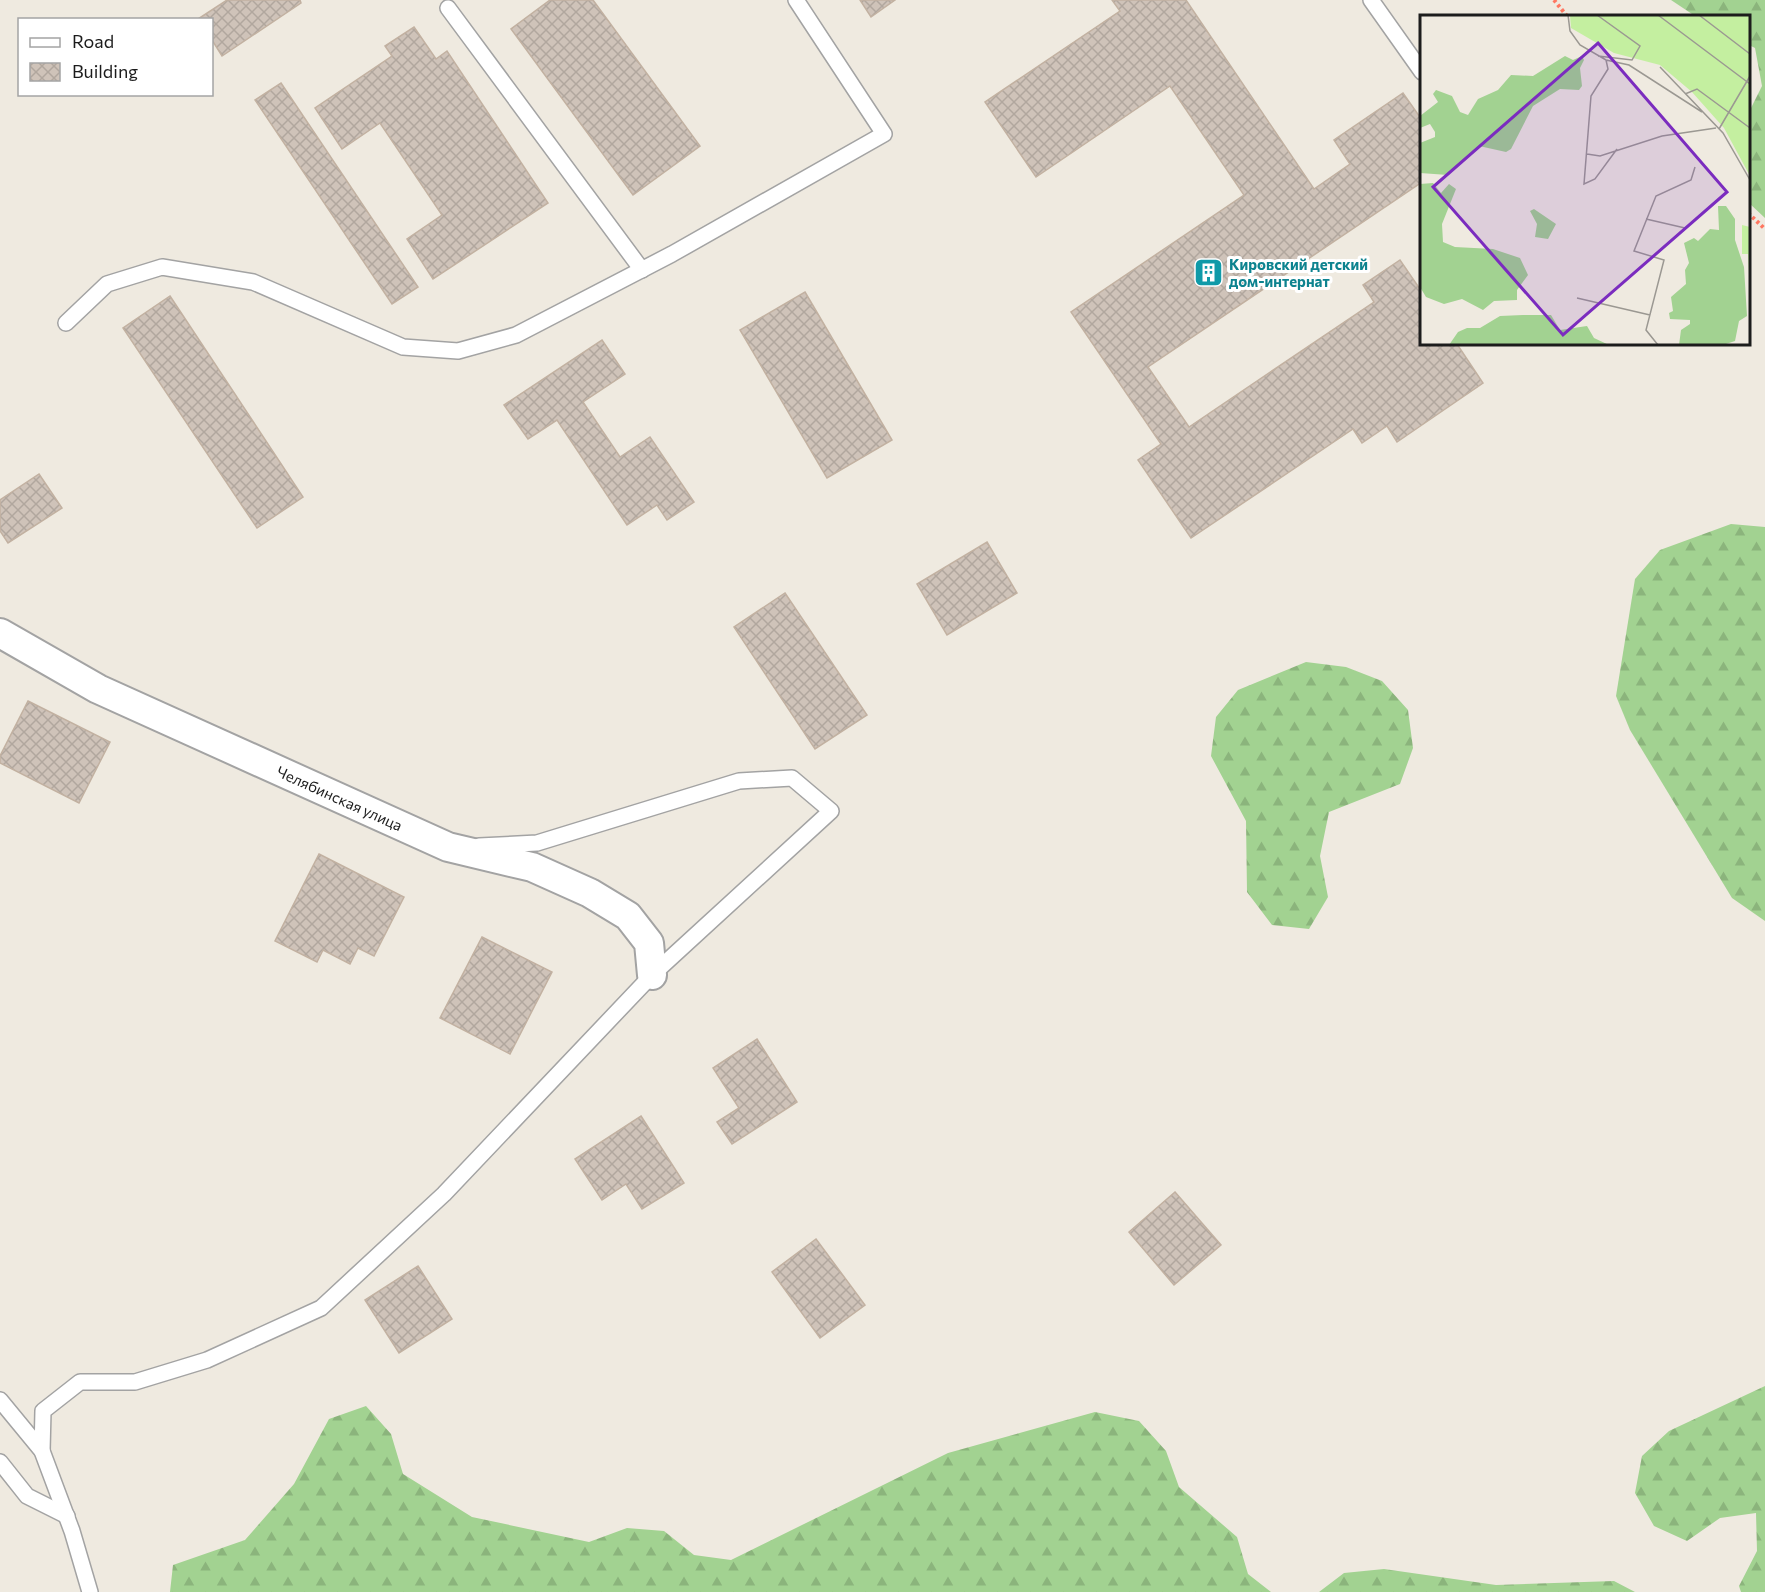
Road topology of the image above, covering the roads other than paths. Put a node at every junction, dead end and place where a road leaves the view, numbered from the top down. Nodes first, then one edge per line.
1 (796, 0) edge
2 (1371, 0) edge
3 (448, 8) dead end
4 (1420, 69) edge
5 (642, 270) junction
6 (66, 323) dead end
7 (0, 633) edge
8 (448, 847) junction
9 (652, 975) junction
10 (0, 1400) edge
11 (42, 1451) junction
12 (0, 1462) edge
13 (67, 1516) junction
14 (90, 1592) edge

1 - 5 lane
2 - 4 lane
3 - 5 lane
5 - 6 lane
7 - 8 street, Челябинская улица
8 - 9 street, Челябинская улица
8 - 9 lane
9 - 11 lane
10 - 11 lane
11 - 13 lane
12 - 13 lane
13 - 14 lane

